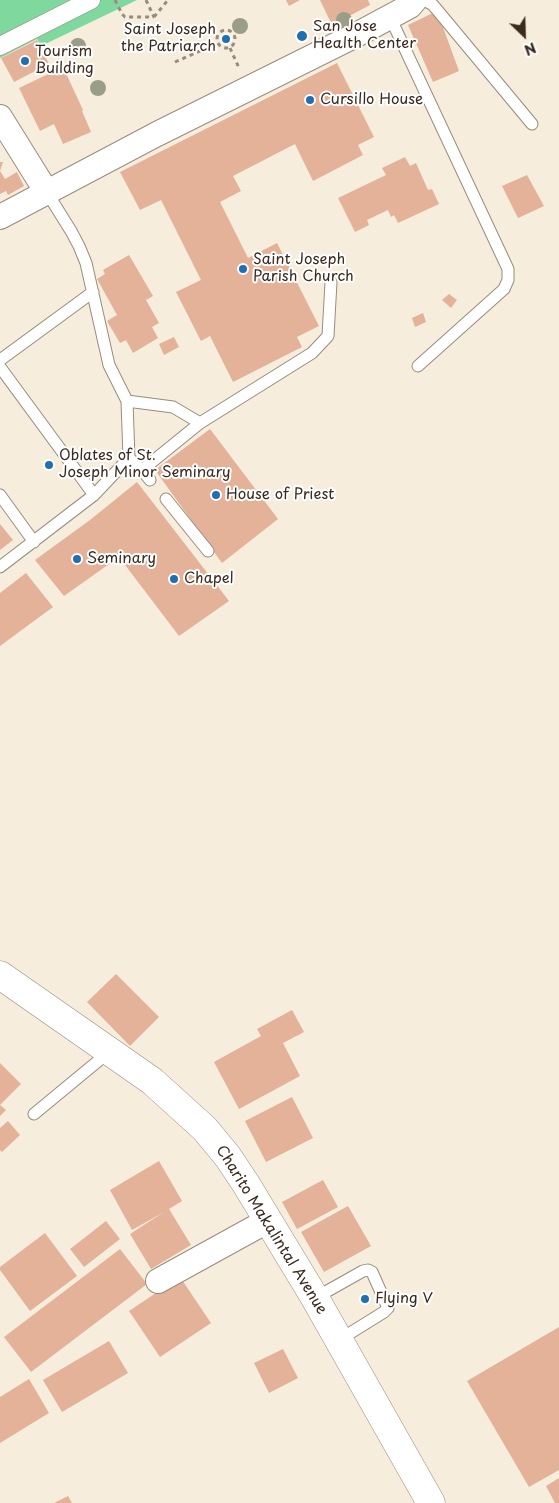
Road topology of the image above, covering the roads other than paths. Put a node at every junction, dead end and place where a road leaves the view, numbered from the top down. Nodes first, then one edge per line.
1 (91, 0) edge
2 (415, 0) edge
3 (424, 0) edge
4 (390, 18) junction
5 (0, 46) edge
6 (0, 117) edge
7 (532, 124) dead end
8 (46, 191) junction
9 (0, 216) edge
10 (330, 282) dead end
11 (93, 292) junction
12 (0, 360) edge
13 (418, 366) dead end
14 (0, 367) edge
15 (127, 401) junction
16 (200, 423) junction
17 (129, 458) junction
18 (142, 470) junction
19 (150, 480) dead end
20 (0, 495) edge
21 (94, 495) junction
22 (166, 499) dead end
23 (34, 542) junction
24 (208, 550) dead end
25 (0, 567) edge
26 (0, 975) edge
27 (110, 1052) junction
28 (34, 1114) dead end
29 (267, 1221) junction
30 (158, 1281) dead end
31 (315, 1298) junction
32 (339, 1340) junction
33 (430, 1503) edge

1 - 5 street
2 - 4 street
3 - 7 lane
4 - 8 street
4 - 13 lane
6 - 8 street
8 - 9 street
8 - 11 lane
10 - 16 lane
11 - 12 lane
11 - 15 lane
14 - 21 lane
15 - 16 lane
15 - 17 lane
16 - 18 lane
17 - 18 lane
17 - 21 lane
18 - 19 lane
20 - 23 lane
21 - 23 lane
22 - 24 lane
23 - 25 lane
26 - 27 main road, Charito Makalintal Avenue
27 - 28 lane
27 - 29 main road, Charito Makalintal Avenue
29 - 30 street
29 - 31 main road, Charito Makalintal Avenue
31 - 32 main road, Charito Makalintal Avenue
31 - 32 lane
32 - 33 main road, Charito Makalintal Avenue

